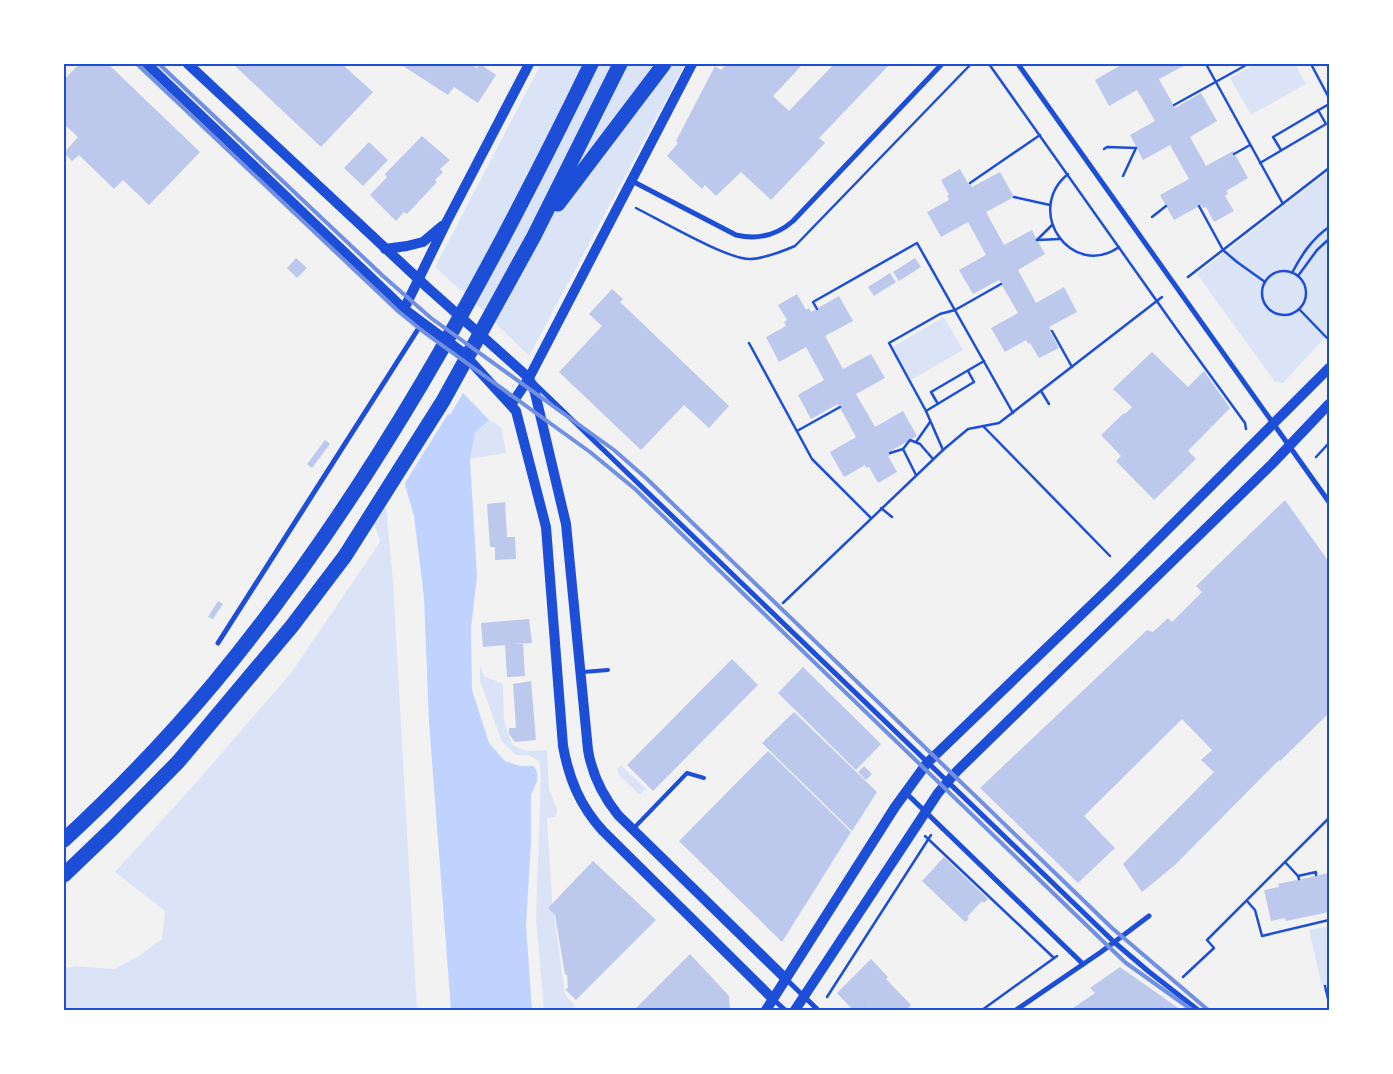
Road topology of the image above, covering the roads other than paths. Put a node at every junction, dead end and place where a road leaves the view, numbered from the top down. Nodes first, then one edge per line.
1 (148, 64) edge
2 (188, 64) edge
3 (529, 64) edge
4 (592, 64) edge
5 (620, 64) edge
6 (664, 64) edge
7 (692, 64) edge
8 (942, 64) edge
9 (1018, 64) edge
10 (632, 181) junction
11 (446, 222) junction
12 (534, 236) junction
13 (385, 248) junction
14 (419, 279) junction
15 (404, 309) junction
16 (422, 322) junction
17 (1329, 368) edge
18 (529, 378) junction
19 (1329, 404) edge
20 (511, 405) junction
21 (1274, 424) junction
22 (1290, 446) junction
23 (1329, 502) edge
24 (218, 642) dead end
25 (608, 670) dead end
26 (580, 672) junction
27 (927, 763) junction
28 (704, 778) dead end
29 (947, 782) junction
30 (905, 792) junction
31 (925, 811) junction
32 (632, 830) junction
33 (64, 840) edge
34 (64, 875) edge
35 (1149, 916) dead end
36 (1114, 942) junction
37 (1083, 964) junction
38 (785, 978) junction
39 (804, 996) junction
40 (772, 998) junction
41 (766, 1010) edge
42 (784, 1010) edge
43 (795, 1010) edge
44 (818, 1010) edge
45 (1016, 1010) edge
46 (1198, 1010) edge

1 - 15 main road
2 - 13 main road
3 - 11 main road
4 - 33 highway
5 - 12 highway
6 - 12 highway
7 - 10 main road
8 - 10 street
9 - 21 street
10 - 18 main road
11 - 13 main road
11 - 14 main road
12 - 34 highway
13 - 14 main road
14 - 15 main road
14 - 18 main road
15 - 16 main road
16 - 20 main road
16 - 24 street
17 - 21 main road
18 - 20 main road
18 - 26 main road
18 - 27 street
19 - 22 main road
20 - 40 main road
21 - 22 street
21 - 27 main road
22 - 23 street
22 - 29 main road
25 - 26 lane
26 - 32 main road
27 - 29 street
27 - 30 main road
28 - 32 lane
29 - 31 main road
29 - 36 street
30 - 31 street
30 - 38 main road
31 - 37 street
31 - 39 main road
32 - 38 main road
35 - 36 street
36 - 37 street
36 - 46 street
37 - 45 street
38 - 39 street
38 - 40 main road
39 - 43 main road
39 - 44 street
40 - 41 main road
40 - 42 street

